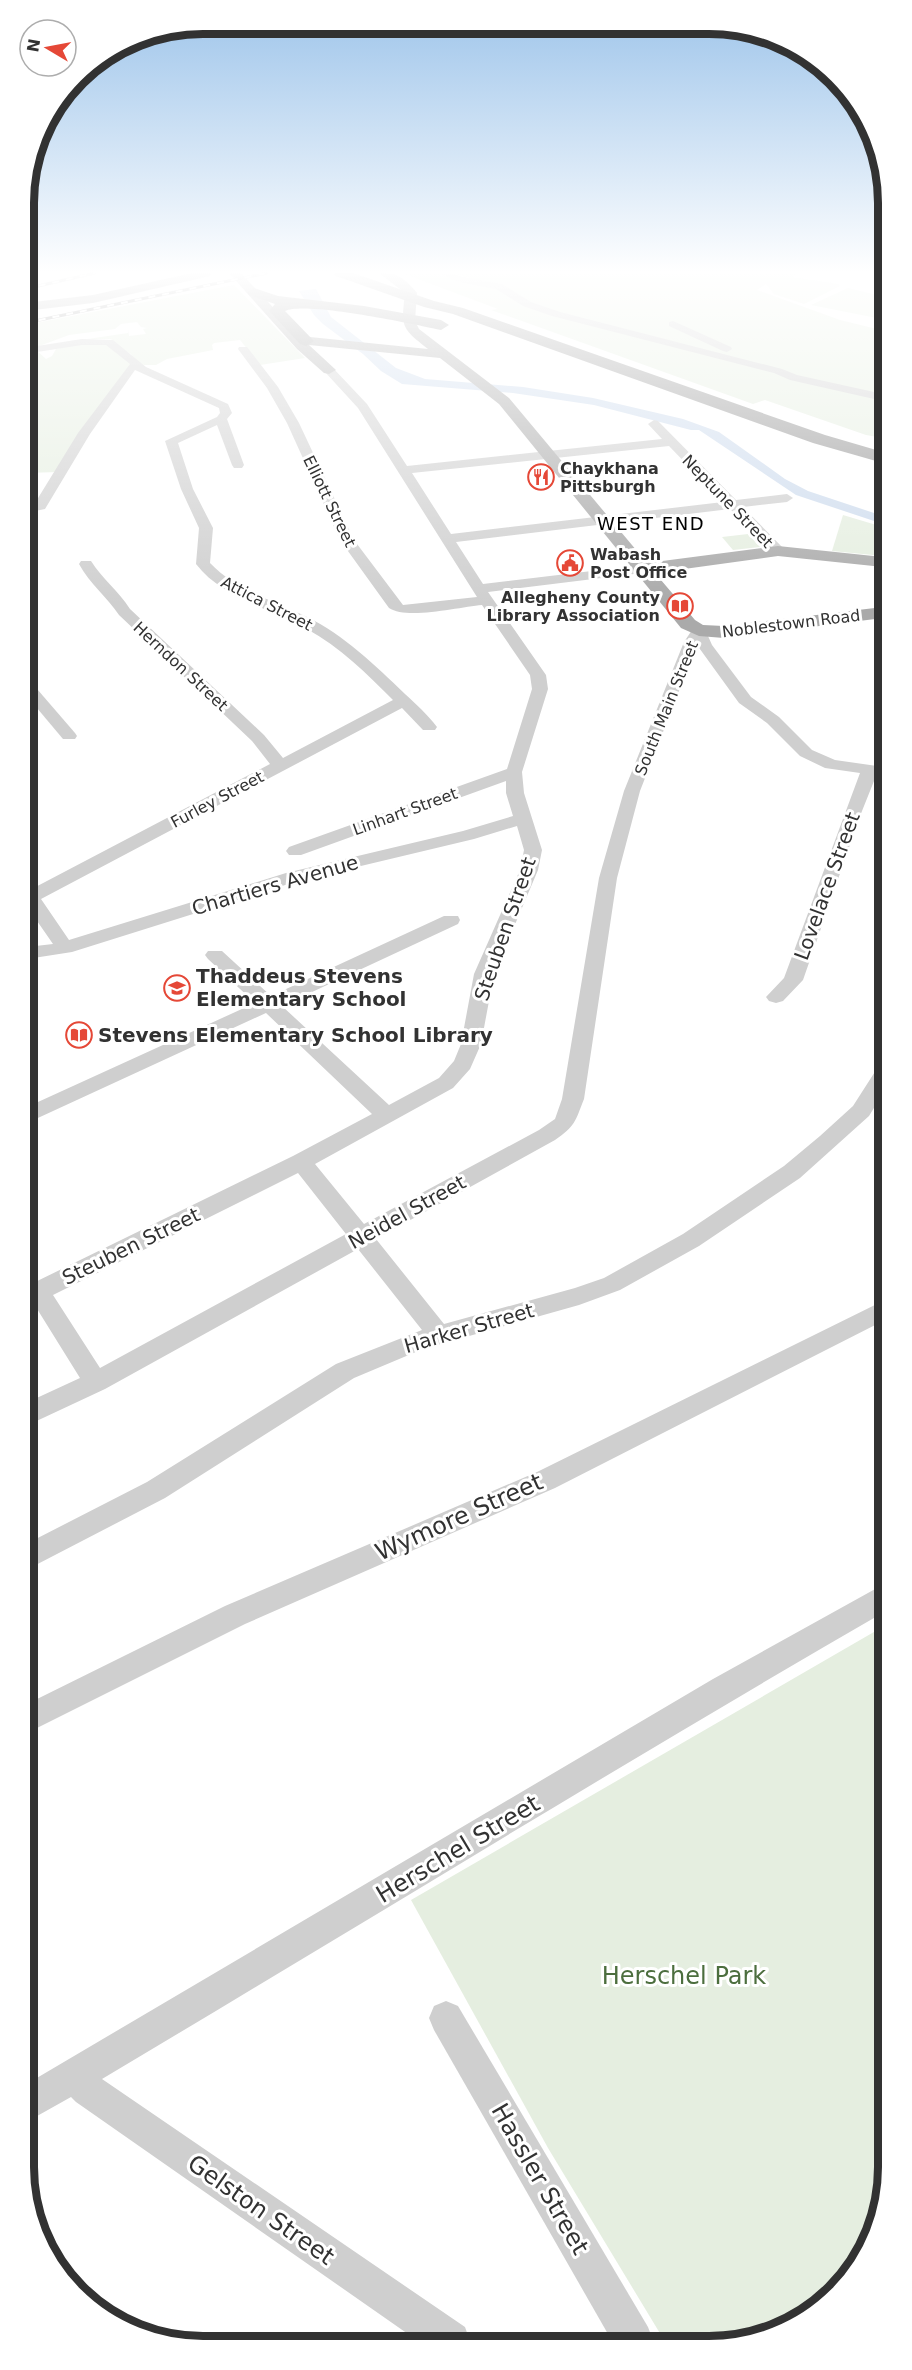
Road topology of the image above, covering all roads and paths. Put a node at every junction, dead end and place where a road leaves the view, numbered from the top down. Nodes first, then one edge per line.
1 (120, 384) edge
2 (176, 384) edge
3 (269, 384) edge
4 (342, 384) edge
5 (483, 384) edge
6 (647, 384) edge
7 (663, 384) edge
8 (681, 384) edge
9 (819, 384) edge
10 (878, 397) edge
11 (221, 419) junction
12 (654, 424) dead end
13 (794, 430) junction
14 (670, 442) junction
15 (548, 454) junction
16 (878, 456) edge
17 (878, 462) edge
18 (238, 465) dead end
19 (404, 470) junction
20 (787, 498) dead end
21 (732, 505) junction
22 (35, 507) edge
23 (600, 520) junction
24 (447, 538) junction
25 (778, 551) junction
26 (878, 561) edge
27 (86, 564) dead end
28 (642, 570) junction
29 (482, 594) junction
30 (878, 614) edge
31 (699, 630) junction
32 (35, 695) edge
33 (403, 701) junction
34 (429, 728) dead end
35 (69, 736) dead end
36 (280, 765) junction
37 (876, 771) edge
38 (514, 772) junction
39 (524, 818) junction
40 (295, 851) dead end
41 (608, 878) joint
42 (35, 895) edge
43 (35, 904) edge
44 (451, 920) dead end
45 (65, 948) junction
46 (35, 952) edge
47 (215, 955) dead end
48 (776, 997) dead end
49 (266, 1004) junction
50 (878, 1084) edge
51 (35, 1109) edge
52 (388, 1116) junction
53 (301, 1162) junction
54 (363, 1238) junction
55 (34, 1293) edge
56 (34, 1296) edge
57 (877, 1313) edge
58 (438, 1336) junction
59 (96, 1382) junction
60 (34, 1411) edge
61 (34, 1554) edge
62 (877, 1601) edge
63 (34, 1715) edge
64 (446, 2018) dead end
65 (76, 2075) junction
66 (34, 2091) edge
67 (444, 2336) edge
68 (631, 2336) edge

1 - 22 street
2 - 11 street
3 - 29 street, Elliott Street
4 - 19 street, Steuben Street
5 - 15 main road, South Main Street
6 - 17 highway
7 - 13 highway
8 - 13 highway
9 - 10 street
11 - 18 street
11 - 33 street, Attica Street
12 - 14 street, Neptune Street
13 - 16 highway
14 - 15 street
14 - 21 street, Neptune Street
15 - 19 street
15 - 23 main road, South Main Street
19 - 24 street, Steuben Street
20 - 21 street
21 - 23 street
21 - 25 street, Neptune Street
23 - 24 street
23 - 28 main road, South Main Street
24 - 29 street, Steuben Street
25 - 26 main road
25 - 28 main road
27 - 36 street, Herndon Street
28 - 29 street
28 - 31 main road, South Main Street
29 - 38 street, Steuben Street
30 - 31 main road, Noblestown Road
31 - 37 street
31 - 41 street, South Main Street
32 - 35 street
33 - 34 street, Attica Street
33 - 36 street, Furley Street
36 - 42 street, Furley Street
37 - 48 street, Lovelace Street
38 - 39 street, Steuben Street
38 - 40 street, Linhart Street
39 - 45 street, Chartiers Avenue
39 - 52 street, Steuben Street
41 - 54 street, Neidel Street
43 - 45 street, Furley Street
44 - 49 street
45 - 46 street, Chartiers Avenue
47 - 49 street
49 - 51 street
49 - 52 street
50 - 58 street, Harker Street
52 - 53 street, Steuben Street
53 - 54 street
53 - 55 street, Steuben Street
54 - 58 street
54 - 59 street, Neidel Street
56 - 59 street
57 - 63 street, Wymore Street
58 - 61 street, Harker Street
59 - 60 street, Neidel Street
62 - 65 street, Herschel Street
64 - 68 street, Hassler Street
65 - 66 street, Herschel Street
65 - 67 street, Gelston Street

